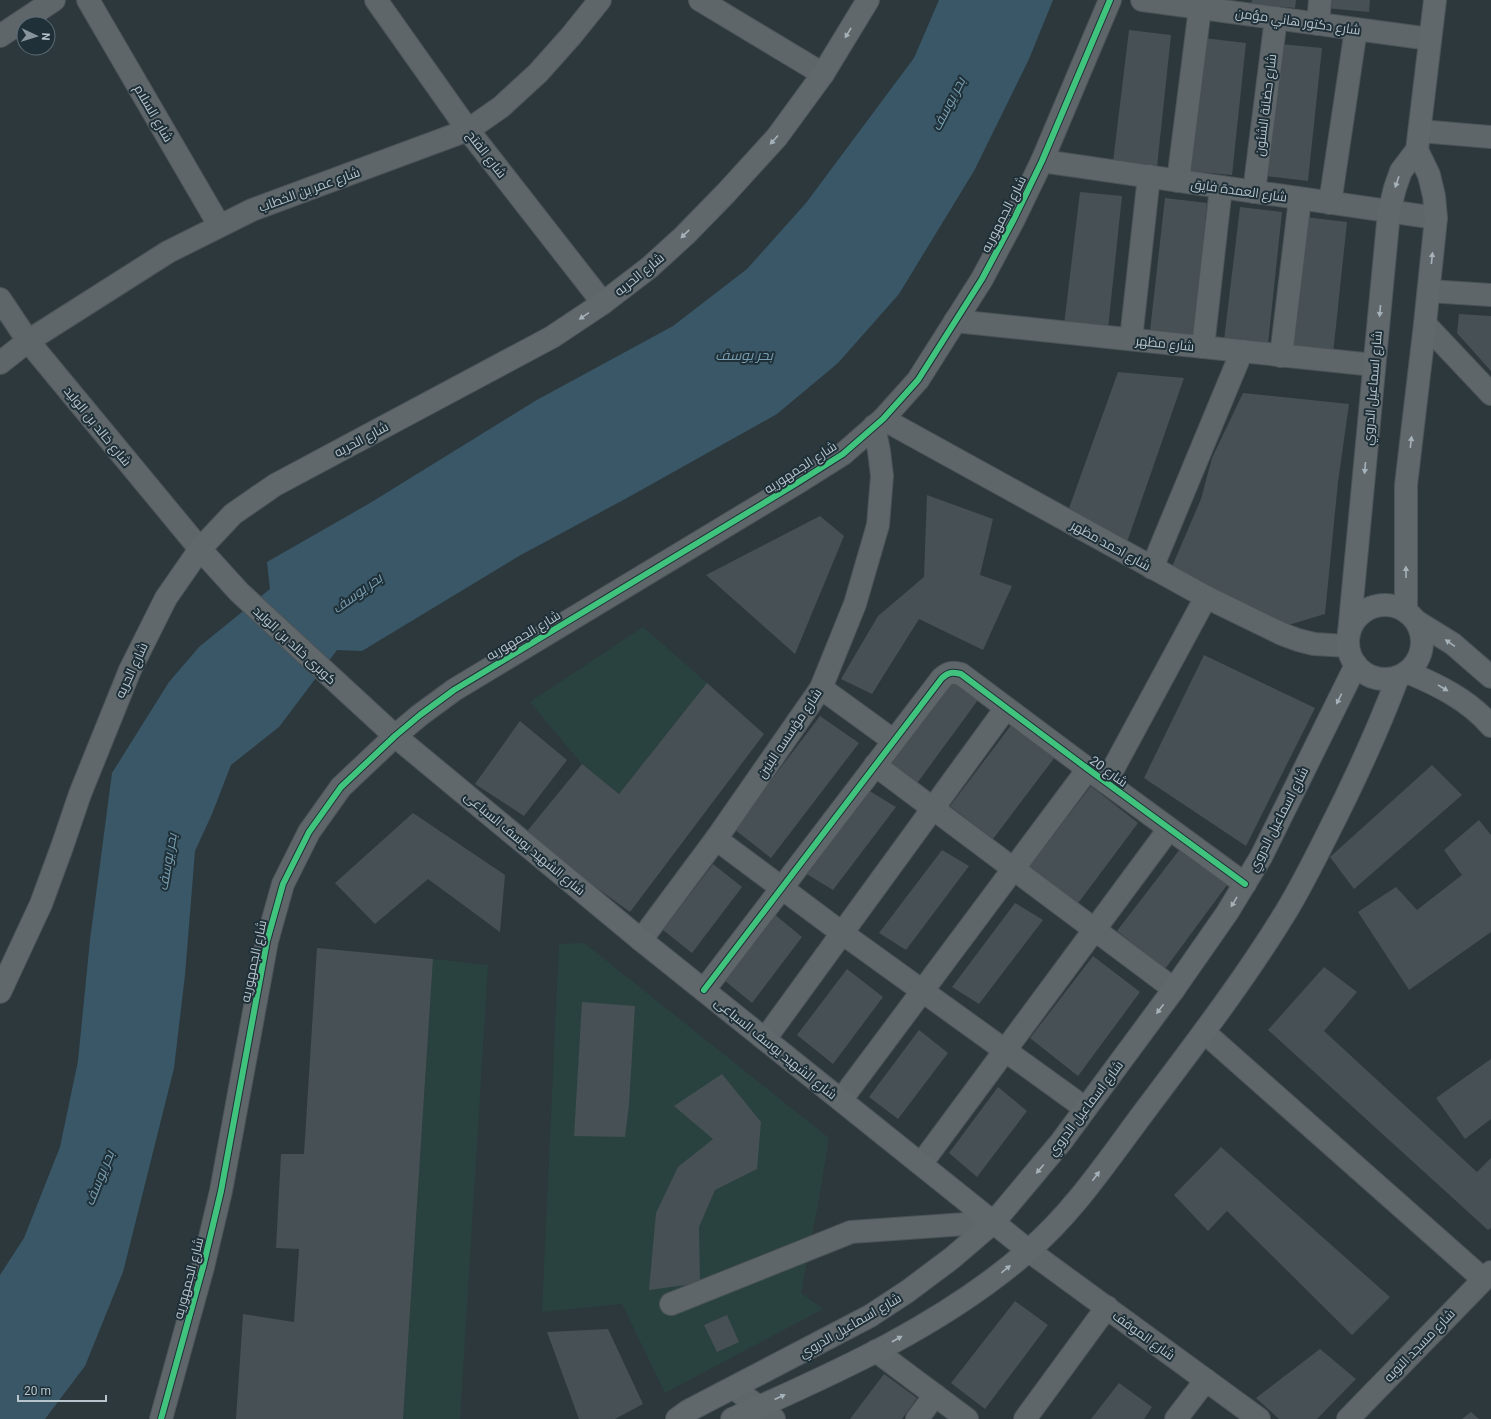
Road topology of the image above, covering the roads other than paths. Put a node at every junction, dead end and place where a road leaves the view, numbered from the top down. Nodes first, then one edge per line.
1 (54, 0) edge
2 (88, 0) edge
3 (376, 0) edge
4 (600, 0) edge
5 (700, 0) edge
6 (868, 0) edge
7 (1110, 0) edge
8 (1142, 0) edge
9 (1320, 0) edge
10 (1435, 0) edge
11 (1240, 7) edge
12 (1200, 8) junction
13 (1276, 18) junction
14 (1318, 24) junction
15 (1356, 29) junction
16 (0, 36) edge
17 (1430, 39) junction
18 (823, 74) junction
19 (468, 130) junction
20 (1491, 137) edge
21 (1419, 140) junction
22 (1042, 161) junction
23 (1150, 176) junction
24 (1178, 181) junction
25 (1222, 187) junction
26 (1254, 192) junction
27 (1300, 198) junction
28 (1330, 203) junction
29 (1389, 212) junction
30 (1436, 218) junction
31 (220, 225) junction
32 (1428, 291) junction
33 (1491, 295) edge
34 (0, 299) edge
35 (603, 303) junction
36 (955, 321) junction
37 (1425, 324) junction
38 (1131, 339) junction
39 (28, 341) junction
40 (1203, 347) junction
41 (1242, 352) junction
42 (1281, 356) junction
43 (0, 363) edge
44 (1374, 366) junction
45 (1491, 394) edge
46 (878, 423) junction
47 (200, 550) junction
48 (1152, 568) junction
49 (1206, 597) junction
50 (1411, 616) junction
51 (1351, 648) junction
52 (1402, 674) junction
53 (1491, 677) edge
54 (821, 688) junction
55 (1006, 708) junction
56 (1491, 726) edge
57 (395, 736) junction
58 (894, 741) junction
59 (875, 765) junction
60 (1088, 769) junction
61 (1106, 782) junction
62 (933, 808) junction
63 (1169, 829) junction
64 (716, 839) junction
65 (1014, 868) junction
66 (1245, 884) junction
67 (782, 888) junction
68 (1095, 930) junction
69 (842, 933) junction
70 (641, 940) junction
71 (1174, 989) junction
72 (0, 990) edge
73 (704, 990) junction
74 (923, 991) junction
75 (1204, 1032) junction
76 (764, 1039) junction
77 (1005, 1050) junction
78 (841, 1100) junction
79 (1085, 1108) junction
80 (921, 1164) junction
81 (994, 1222) junction
82 (1029, 1251) junction
83 (1487, 1275) edge
84 (671, 1304) dead end
85 (1106, 1307) junction
86 (876, 1351) junction
87 (1206, 1380) junction
88 (734, 1388) junction
89 (935, 1395) junction
90 (767, 1413) edge
91 (161, 1419) edge
92 (677, 1419) edge
93 (732, 1419) edge
94 (917, 1419) edge
95 (967, 1419) edge
96 (1025, 1419) edge
97 (1176, 1419) edge
98 (1259, 1419) edge
99 (1348, 1419) edge

1 - 16 street
2 - 31 street, شارع السلام
3 - 19 street, شارع الفتح
4 - 19 street, شارع عمر بن الخطاب
5 - 18 street
6 -> 18 main road, شارع الحريه
7 - 22 street, شارع الجمهوريه
8 - 12 street, شارع دكتور هاني مؤمن
9 - 14 street
10 - 17 main road
11 - 12 street, شارع دكتور هاني مؤمن
11 - 13 street, شارع دكتور هاني مؤمن
12 - 24 street
13 - 14 street, شارع دكتور هاني مؤمن
13 - 26 street, شارع حضانة الشئون
14 - 15 street, شارع دكتور هاني مؤمن
15 - 17 street, شارع دكتور هاني مؤمن
15 - 28 street
17 - 21 main road
18 -> 35 main road, شارع الحريه
19 - 31 street, شارع عمر بن الخطاب
19 - 35 street, شارع الفتح
20 - 21 street
21 -> 29 main road, شارع اسماعيل الدروي
21 - 30 main road
22 - 23 street, شارع العمدة فايق
22 - 36 street, شارع الجمهوريه
23 - 24 street, شارع العمدة فايق
23 - 38 street
24 - 25 street, شارع العمدة فايق
25 - 26 street, شارع العمدة فايق
25 - 40 street
26 - 27 street, شارع العمدة فايق
27 - 28 street, شارع العمدة فايق
27 - 42 street
28 - 29 street, شارع العمدة فايق
29 - 30 street, شارع العمدة فايق
29 -> 44 main road, شارع اسماعيل الدروي
32 -> 30 main road
31 - 39 street, شارع عمر بن الخطاب
32 - 33 street
32 - 37 main road
34 - 39 street, شارع خالد بن الوليد
35 -> 47 main road, شارع الحريه
36 - 38 street, شارع مظهر
36 - 46 street, شارع الجمهوريه
37 - 45 street
50 -> 37 main road
38 - 40 street, شارع مظهر
39 - 43 street, شارع عمر بن الخطاب
39 - 47 street, شارع خالد بن الوليد
40 - 41 street, شارع مظهر
41 - 42 street, شارع مظهر
41 - 48 street
42 - 44 street, شارع مظهر
44 -> 51 main road, شارع اسماعيل الدروي
46 - 48 street, شارع احمد مظهر
46 - 54 street, شارع مؤسسه البنين
46 - 57 street, شارع الجمهوريه
47 - 57 main road, كوبرى خالد بن الوليد
47 - 72 main road, شارع الحريه
48 - 49 street, شارع احمد مظهر
49 - 51 street, شارع احمد مظهر
49 - 61 street
50 - 51 main road
50 - 52 main road
53 -> 50 main road
51 - 52 main road
51 -> 66 main road, شارع اسماعيل الدروي
52 -> 56 main road
52 - 75 main road
54 - 58 street
54 - 64 street, شارع مؤسسه البنين
55 - 58 street, شارع 20
55 - 60 street, شارع 20
55 - 62 street
57 - 70 main road, شارع الشهيد يوسف السباعى
57 - 91 street, شارع الجمهوريه
58 - 59 street
59 - 62 street
59 - 67 street
60 - 61 street, شارع 20
60 - 65 street
61 - 63 street, شارع 20
62 - 65 street
62 - 69 street
63 - 66 street, شارع 20
63 - 68 street
64 - 67 street
64 - 70 street, شارع مؤسسه البنين
65 - 68 street
65 - 74 street
66 -> 71 main road, شارع اسماعيل الدروي
67 - 69 street
67 - 73 street
68 - 71 street
68 - 77 street
69 - 74 street
69 - 76 street
70 - 73 main road, شارع الشهيد يوسف السباعى
71 -> 79 main road, شارع اسماعيل الدروي
73 - 76 main road, شارع الشهيد يوسف السباعى
74 - 77 street
74 - 78 street
82 -> 75 main road
75 - 83 street
76 - 78 main road, شارع الشهيد يوسف السباعى
77 - 79 street
77 - 80 street
78 - 80 main road, شارع الشهيد يوسف السباعى
79 -> 81 main road, شارع اسماعيل الدروي
80 - 81 main road, شارع الشهيد يوسف السباعى
81 - 82 main road, شارع الشهيد يوسف السباعى
81 - 84 street
81 - 88 main road, شارع اسماعيل الدروي
82 - 85 street, شارع الموقف
86 -> 82 main road
83 - 99 street, شارع مسجد التوبه
85 - 87 street, شارع الموقف
85 - 96 street
86 - 89 street
90 -> 86 main road
87 - 97 street
87 - 98 street, شارع الموقف
88 - 90 street
88 - 92 main road, شارع اسماعيل الدروي
89 - 94 street
89 - 95 street
90 - 93 main road

